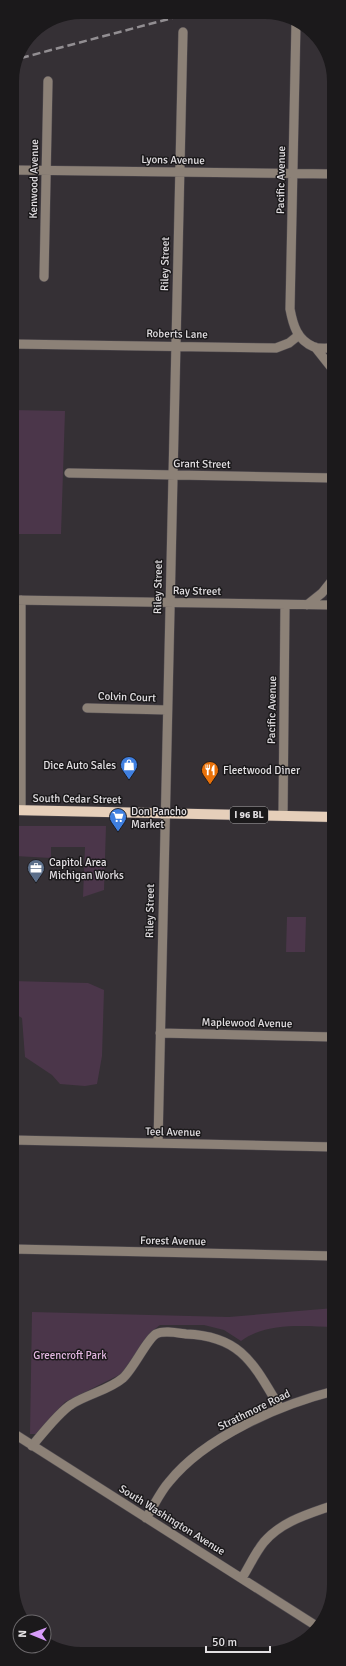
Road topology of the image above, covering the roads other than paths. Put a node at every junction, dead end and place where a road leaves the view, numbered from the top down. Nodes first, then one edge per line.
1 (296, 27) edge
2 (182, 32) dead end
3 (48, 81) dead end
4 (19, 170) edge
5 (46, 170) junction
6 (179, 172) junction
7 (294, 174) junction
8 (327, 174) edge
9 (44, 277) dead end
10 (299, 335) junction
11 (19, 344) edge
12 (175, 346) junction
13 (315, 348) junction
14 (327, 348) edge
15 (327, 363) edge
16 (69, 473) dead end
17 (172, 475) junction
18 (327, 478) edge
19 (327, 587) edge
20 (19, 600) edge
21 (169, 602) junction
22 (286, 605) junction
23 (307, 605) junction
24 (327, 605) edge
25 (87, 708) dead end
26 (167, 710) junction
27 (19, 810) edge
28 (164, 813) junction
29 (283, 816) junction
30 (327, 817) edge
31 (160, 1033) junction
32 (327, 1037) edge
33 (19, 1140) edge
34 (158, 1143) junction
35 (327, 1147) edge
36 (19, 1249) edge
37 (327, 1256) edge
38 (327, 1393) edge
39 (280, 1408) junction
40 (19, 1438) edge
41 (32, 1446) junction
42 (327, 1508) edge
43 (146, 1518) junction
44 (242, 1578) junction
45 (314, 1624) edge

1 - 7 street, Pacific Avenue
2 - 6 street, Riley Street
3 - 5 street, Kenwood Avenue
4 - 5 street, Lyons Avenue
5 - 6 street, Lyons Avenue
5 - 9 street, Kenwood Avenue
6 - 7 street, Lyons Avenue
6 - 12 street, Riley Street
7 - 8 street, Lyons Avenue
7 - 10 street, Pacific Avenue
10 - 12 street, Roberts Lane
10 - 13 street
11 - 12 street, Roberts Lane
12 - 17 street, Riley Street
13 - 14 street
13 - 15 street
16 - 17 street, Grant Street
17 - 18 street, Grant Street
17 - 21 street, Riley Street
19 - 23 street
20 - 21 street, Ray Street
21 - 22 street, Ray Street
21 - 26 street, Riley Street
22 - 23 street, Ray Street
22 - 29 street, Pacific Avenue
23 - 24 street, Ray Street
25 - 26 street, Colvin Court
26 - 28 street, Riley Street
27 - 28 main road, South Cedar Street / I 96 BL
28 - 29 main road, South Cedar Street / I 96 BL
28 - 31 street, Riley Street
29 - 30 main road, South Cedar Street / I 96 BL
31 - 32 street, Maplewood Avenue
31 - 34 street, Riley Street
33 - 34 street, Teel Avenue
34 - 35 street, Teel Avenue
36 - 37 street, Forest Avenue
38 - 39 street, Strathmore Road
39 - 41 street
39 - 43 street, Strathmore Road
40 - 41 street, South Washington Avenue
41 - 43 street, South Washington Avenue
42 - 44 street
43 - 44 street, South Washington Avenue
44 - 45 street, South Washington Avenue

